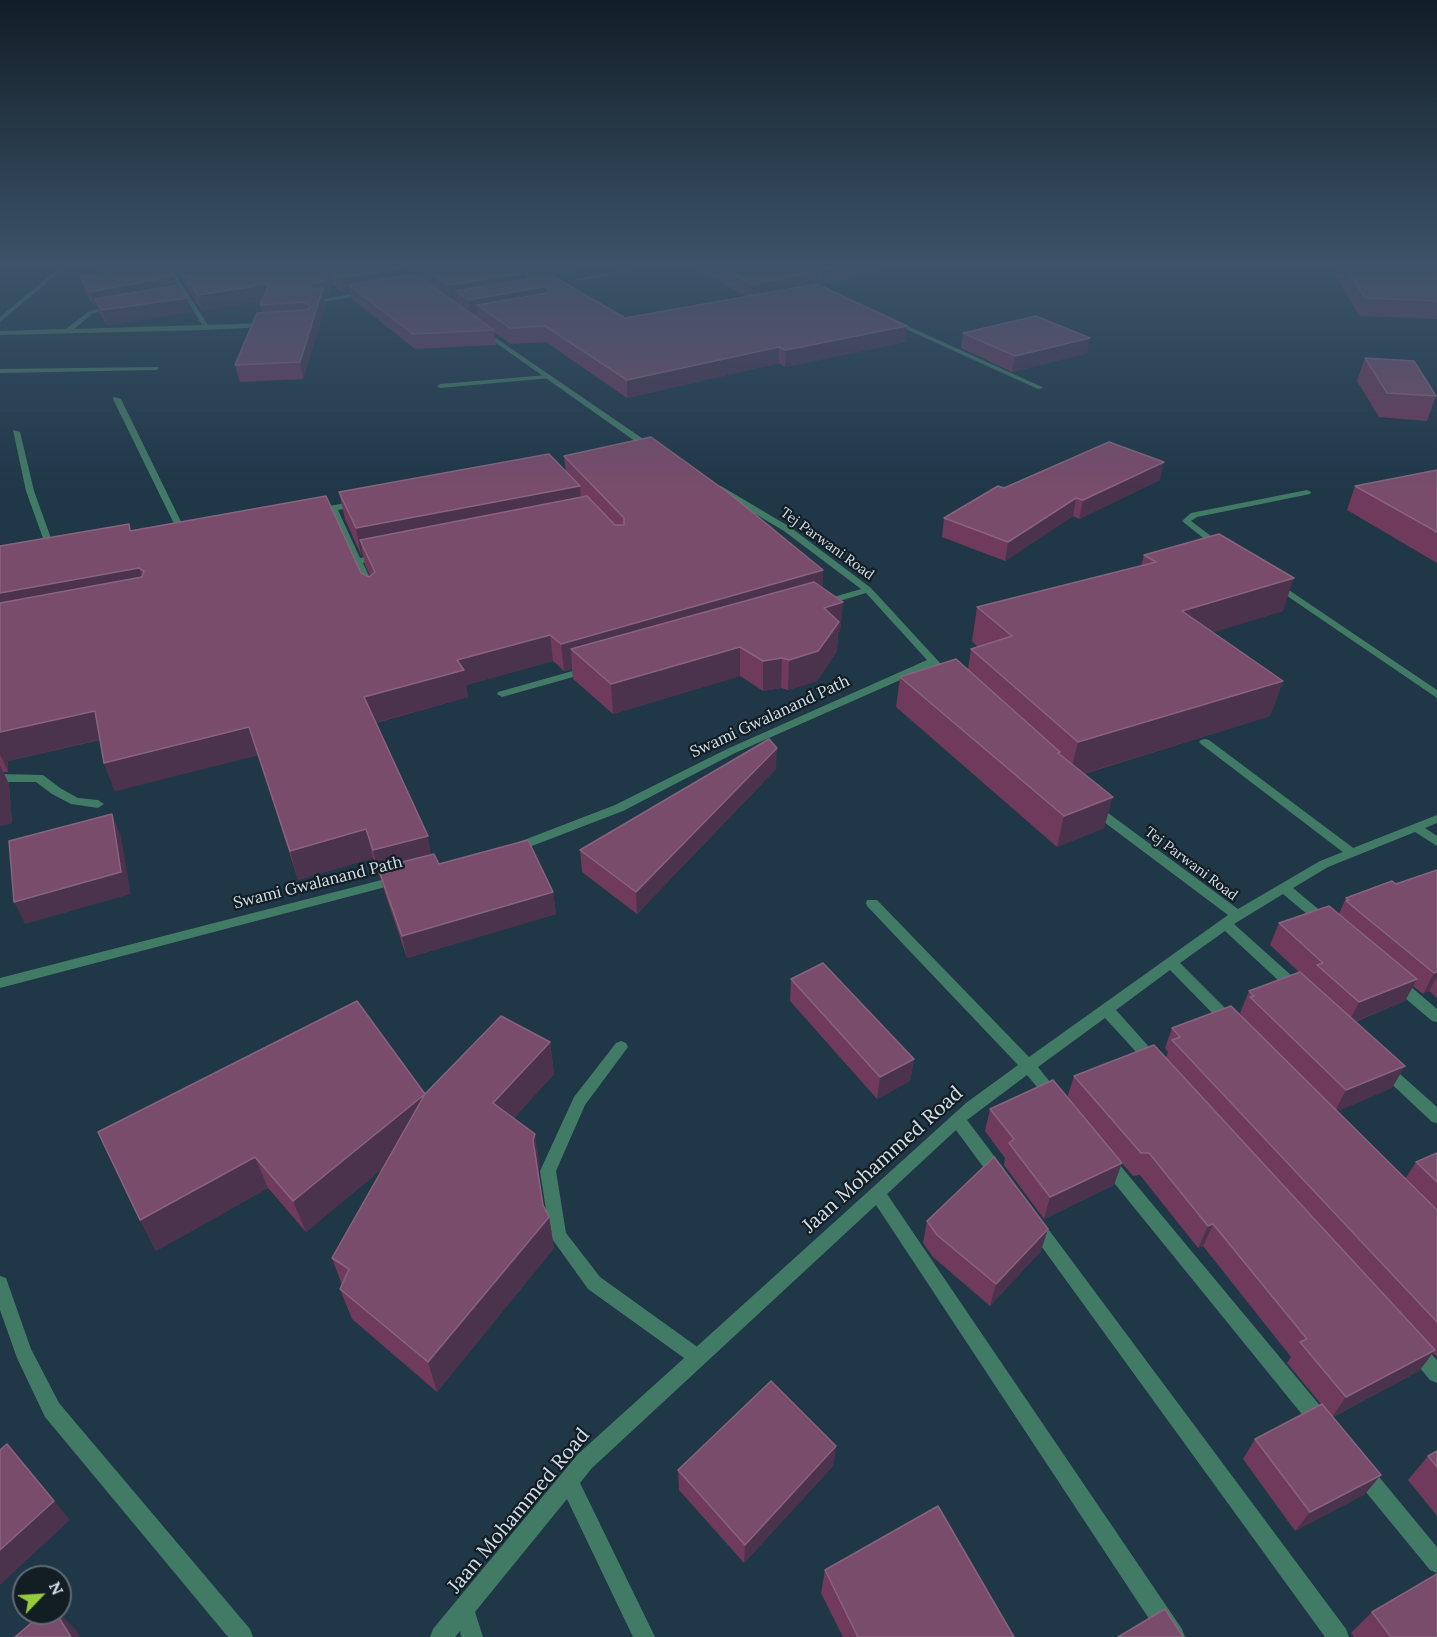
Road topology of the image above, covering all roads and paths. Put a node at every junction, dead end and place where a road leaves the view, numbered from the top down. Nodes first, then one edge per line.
1 (497, 340) edge
2 (935, 340) edge
3 (156, 368) dead end
4 (0, 371) edge
5 (548, 377) junction
6 (441, 386) dead end
7 (1040, 388) dead end
8 (117, 399) dead end
9 (16, 432) dead end
10 (650, 448) junction
11 (639, 450) edge
12 (660, 453) edge
13 (709, 483) edge
14 (1307, 492) dead end
15 (367, 502) edge
16 (333, 508) junction
17 (310, 512) edge
18 (195, 532) edge
19 (183, 534) junction
20 (171, 536) edge
21 (65, 554) edge
22 (393, 554) edge
23 (1233, 555) edge
24 (53, 556) junction
25 (42, 557) edge
26 (358, 561) junction
27 (1272, 582) edge
28 (868, 590) junction
29 (374, 598) edge
30 (807, 608) edge
31 (932, 662) junction
32 (603, 665) edge
33 (958, 686) edge
34 (502, 694) dead end
35 (1437, 695) edge
36 (1204, 742) edge
37 (0, 778) edge
38 (1087, 803) edge
39 (98, 804) dead end
40 (1437, 819) edge
41 (1417, 828) junction
42 (1437, 842) edge
43 (502, 853) edge
44 (1352, 853) junction
45 (411, 876) edge
46 (1284, 888) junction
47 (872, 903) dead end
48 (1231, 920) junction
49 (1338, 933) edge
50 (1171, 963) junction
51 (1383, 971) edge
52 (0, 982) edge
53 (1305, 996) edge
54 (1107, 1010) junction
55 (1437, 1017) edge
56 (1246, 1038) edge
57 (621, 1047) dead end
58 (1375, 1061) edge
59 (1028, 1066) junction
60 (1163, 1072) edge
61 (1066, 1112) edge
62 (1437, 1117) edge
63 (958, 1120) junction
64 (1096, 1149) edge
65 (1007, 1187) edge
66 (877, 1193) junction
67 (1028, 1216) edge
68 (0, 1284) edge
69 (1405, 1338) edge
70 (697, 1357) junction
71 (1437, 1374) edge
72 (1331, 1434) edge
73 (1354, 1462) edge
74 (568, 1480) junction
75 (1437, 1563) edge
76 (464, 1609) junction
77 (242, 1637) edge
78 (441, 1637) edge
79 (472, 1637) edge
80 (644, 1637) edge
81 (1174, 1637) edge
82 (1338, 1637) edge

1 - 5 street
2 - 7 street
3 - 4 street
5 - 6 street
5 - 10 street
8 - 19 street
9 - 24 street
10 - 11 street
10 - 12 street
13 - 28 street, Tej Parwani Road
14 - 23 street
15 - 16 street
16 - 17 street
16 - 26 street
18 - 19 street
19 - 20 street
21 - 24 street
22 - 26 street
24 - 25 street
26 - 29 street
27 - 35 street
28 - 30 street
28 - 31 street, Tej Parwani Road
31 - 33 street, Tej Parwani Road
31 - 43 street, Swami Gwalanand Path
32 - 34 street
36 - 44 street
37 - 39 street
38 - 48 street, Tej Parwani Road
40 - 41 street, Jaan Mohammed Road
41 - 42 street
41 - 44 street, Jaan Mohammed Road
44 - 46 street, Jaan Mohammed Road
45 - 52 street, Swami Gwalanand Path
46 - 48 street, Jaan Mohammed Road
46 - 49 street
47 - 59 street
48 - 50 street, Jaan Mohammed Road
48 - 53 street, Tej Parwani Road
50 - 54 street, Jaan Mohammed Road
50 - 56 street
51 - 55 street
54 - 59 street, Jaan Mohammed Road
54 - 60 street
57 - 70 street
58 - 62 street
59 - 61 street
59 - 63 street, Jaan Mohammed Road
63 - 65 street
63 - 66 street, Jaan Mohammed Road
64 - 72 street
66 - 70 street, Jaan Mohammed Road
66 - 81 street
67 - 82 street
68 - 77 street
69 - 71 street
70 - 74 street, Jaan Mohammed Road
73 - 75 street
74 - 76 street, Jaan Mohammed Road
74 - 80 street
76 - 78 street, Jaan Mohammed Road
76 - 79 street

